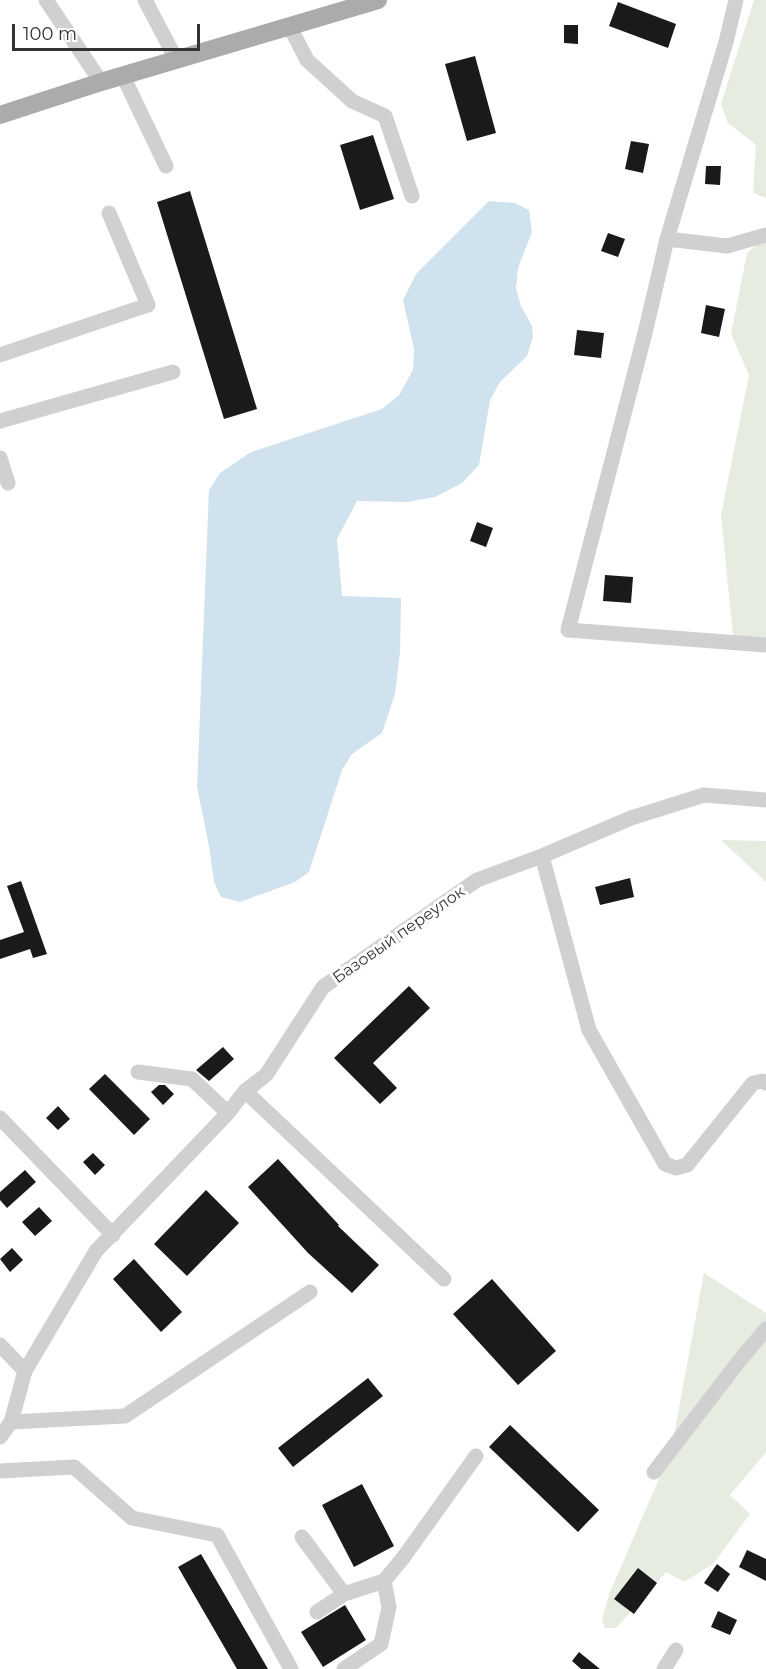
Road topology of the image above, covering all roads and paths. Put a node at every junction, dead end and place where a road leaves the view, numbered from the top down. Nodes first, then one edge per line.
1 (46, 0) edge
2 (145, 0) edge
3 (376, 0) edge
4 (736, 0) edge
5 (290, 27) junction
6 (177, 61) junction
7 (123, 76) junction
8 (101, 82) junction
9 (0, 115) edge
10 (166, 166) dead end
11 (412, 196) dead end
12 (109, 213) dead end
13 (766, 235) edge
14 (667, 239) junction
15 (0, 355) edge
16 (172, 372) dead end
17 (0, 421) edge
18 (0, 458) edge
19 (8, 483) dead end
20 (766, 645) edge
21 (766, 800) edge
22 (542, 856) junction
23 (138, 1072) dead end
24 (766, 1083) edge
25 (245, 1091) junction
26 (228, 1113) junction
27 (0, 1118) edge
28 (113, 1235) junction
29 (444, 1279) dead end
30 (310, 1292) dead end
31 (766, 1329) edge
32 (0, 1345) edge
33 (25, 1371) junction
34 (10, 1422) junction
35 (0, 1437) edge
36 (476, 1456) dead end
37 (0, 1471) edge
38 (654, 1472) dead end
39 (302, 1537) dead end
40 (384, 1581) junction
41 (344, 1594) junction
42 (317, 1612) dead end
43 (676, 1650) dead end
44 (291, 1669) edge
45 (344, 1669) edge
46 (664, 1669) edge

1 - 8 street
2 - 6 street
3 - 5 main road
4 - 14 street
5 - 6 main road
5 - 11 street
6 - 7 main road
7 - 8 main road
7 - 10 street
8 - 9 main road
12 - 15 street
13 - 14 street
14 - 20 street
16 - 17 street
18 - 19 street
21 - 22 street, Базовый переулок
22 - 24 street
22 - 25 street, Базовый переулок
23 - 26 street
25 - 26 street, Базовый переулок
25 - 29 street
26 - 28 street, Базовый переулок
27 - 28 street
28 - 33 street, Базовый переулок
30 - 34 street
31 - 38 street
32 - 33 street
33 - 34 street, Базовый переулок
34 - 35 street, Базовый переулок
36 - 40 street
37 - 44 street
39 - 41 street
40 - 41 street
40 - 45 street
41 - 42 street
43 - 46 street

